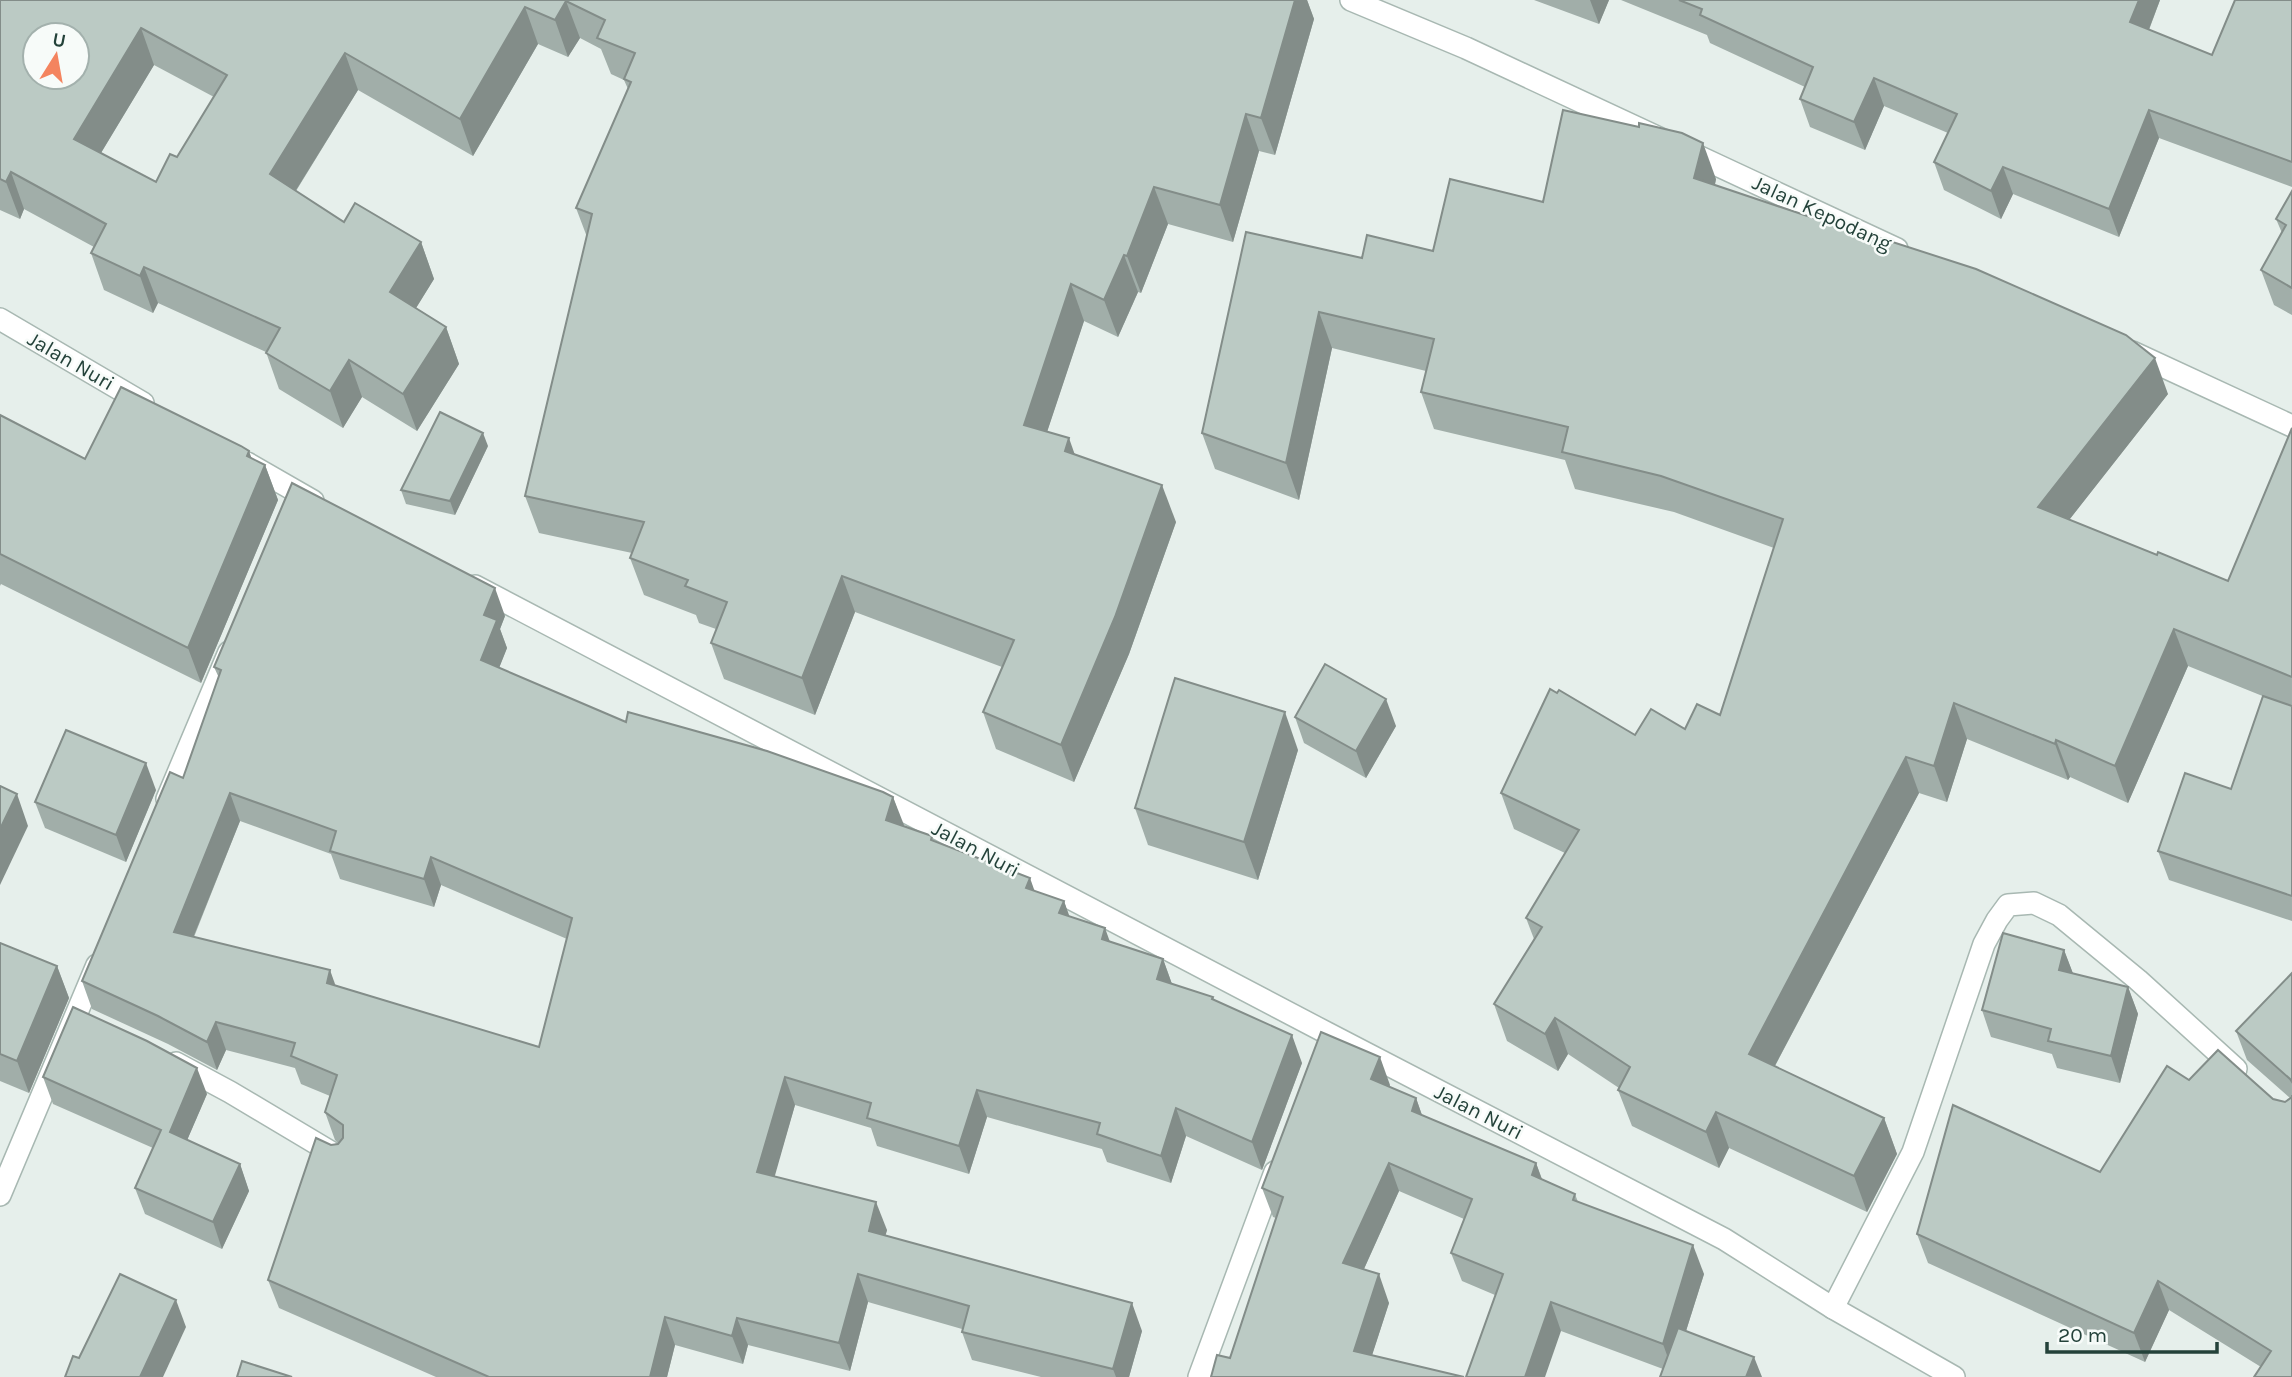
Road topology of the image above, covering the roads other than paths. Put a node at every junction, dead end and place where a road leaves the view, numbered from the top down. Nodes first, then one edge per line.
1 (1352, 0) edge
2 (1918, 258) edge
3 (0, 319) edge
4 (2116, 345) edge
5 (166, 416) edge
6 (2292, 426) edge
7 (225, 450) edge
8 (332, 511) edge
9 (455, 575) edge
10 (237, 632) edge
11 (156, 824) edge
12 (103, 952) edge
13 (163, 1056) edge
14 (2250, 1082) edge
15 (1284, 1148) edge
16 (342, 1160) edge
17 (0, 1195) edge
18 (1833, 1308) junction
19 (1199, 1377) edge
20 (1954, 1377) edge

1 - 2 street, Jalan Kepodang
3 - 5 street, Jalan Nuri
4 - 6 street
7 - 8 street
9 - 18 street, Jalan Nuri
10 - 11 street
12 - 17 street
13 - 16 street
14 - 18 street
15 - 19 street
18 - 20 street, Jalan Nuri

